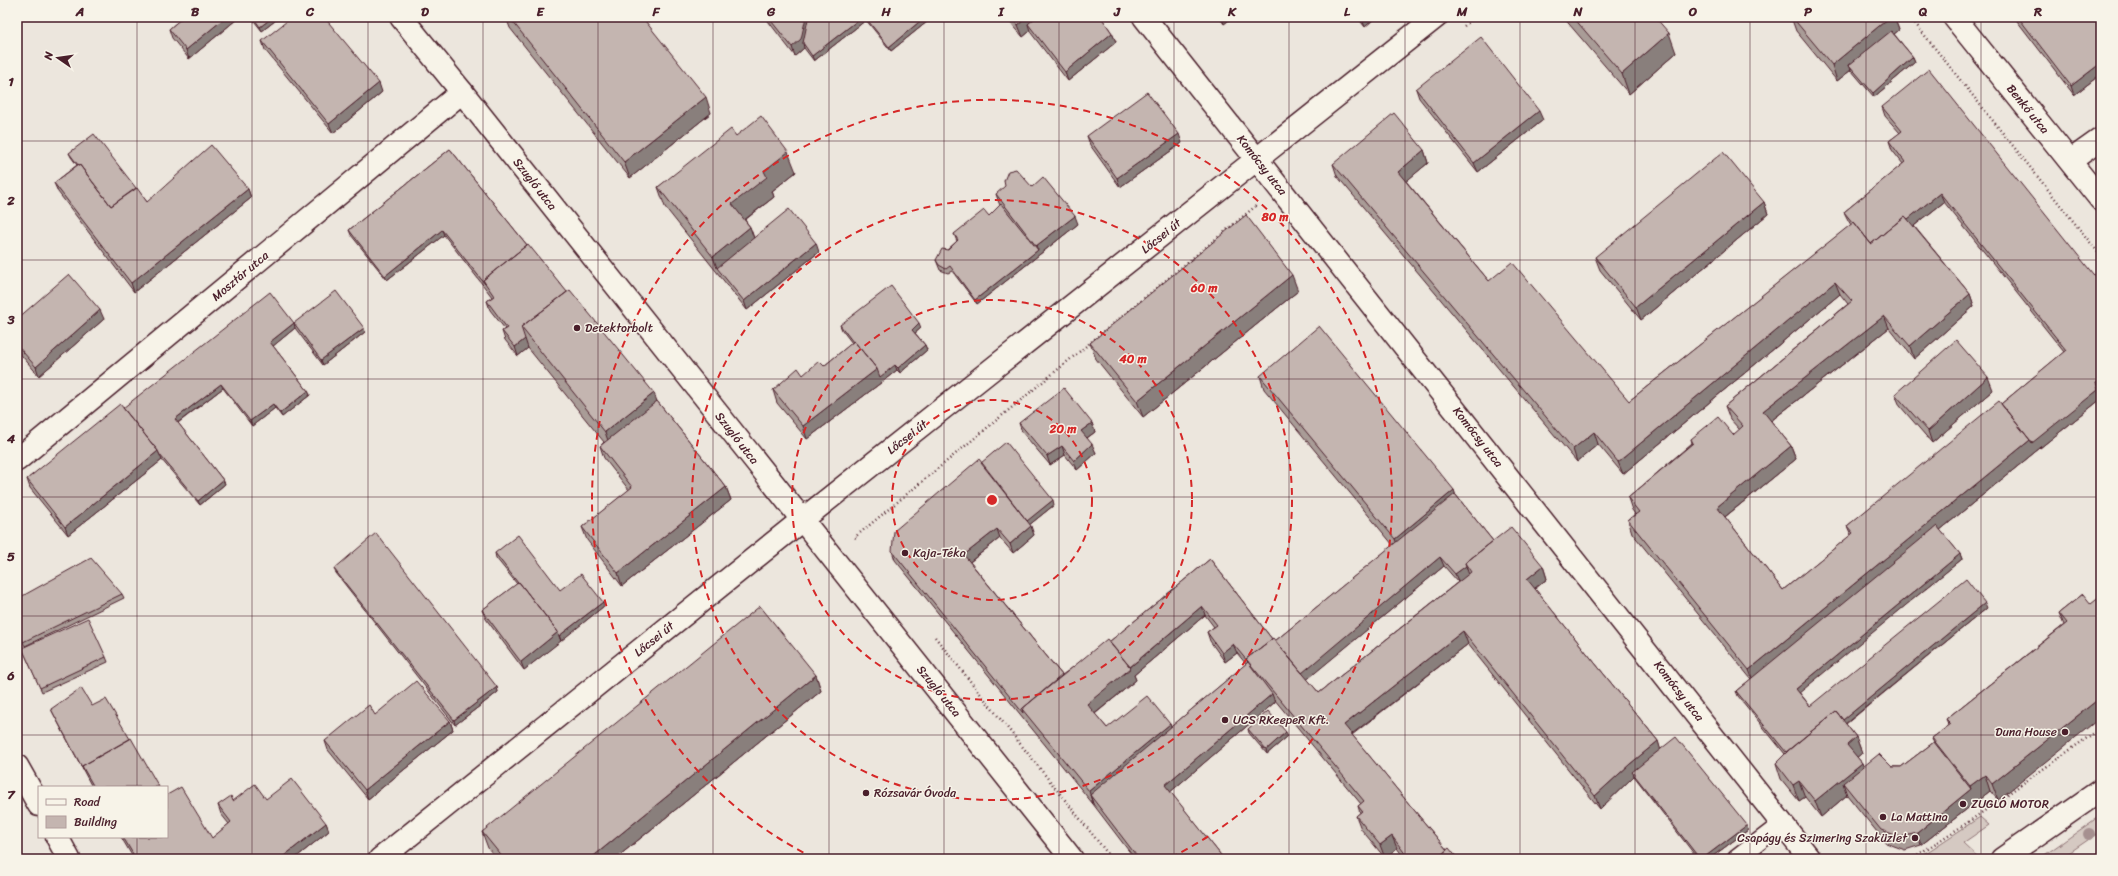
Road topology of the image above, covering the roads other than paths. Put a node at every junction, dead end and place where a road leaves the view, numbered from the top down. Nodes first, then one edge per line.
1 (400, 17) edge
2 (1144, 17) edge
3 (1436, 17) edge
4 (1954, 17) edge
5 (462, 92) junction
6 (2101, 139) edge
7 (1258, 159) junction
8 (2070, 161) junction
9 (2101, 200) edge
10 (17, 460) edge
11 (802, 520) junction
12 (17, 766) edge
13 (2101, 790) edge
14 (38, 803) edge
15 (1783, 824) junction
16 (58, 838) edge
17 (391, 856) edge
18 (70, 859) edge
19 (1072, 859) edge
20 (1736, 859) edge
21 (1810, 859) edge
22 (2002, 859) edge

1 - 5 street, Szugló utca
2 - 7 street, Komócsy utca
3 - 7 street, Lőcsei út
4 - 8 street, Benkő utca
5 - 10 street, Mosztár utca
5 - 11 street, Szugló utca
6 - 8 street
7 - 11 street, Lőcsei út
7 - 15 street, Komócsy utca
8 - 9 street, Benkő utca
11 - 17 street, Lőcsei út
11 - 19 street, Szugló utca
12 - 14 street
13 - 22 street
15 - 20 lane
15 - 21 street, Komócsy utca
16 - 18 street

